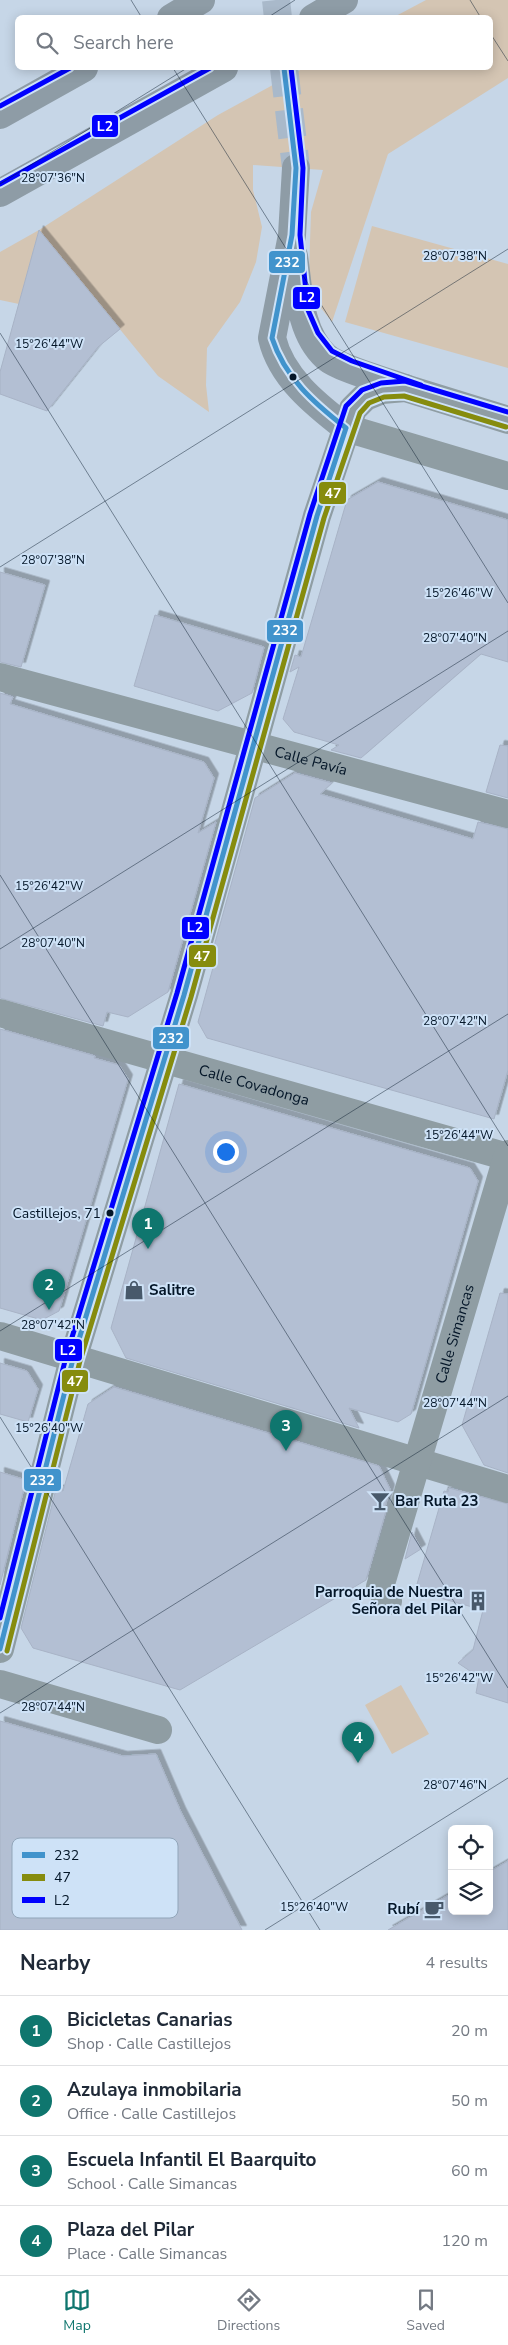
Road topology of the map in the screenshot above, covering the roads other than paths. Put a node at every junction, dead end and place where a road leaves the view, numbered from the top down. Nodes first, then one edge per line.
1 (185, 0) edge
2 (201, 0) edge
3 (344, 0) edge
4 (169, 15) edge
5 (176, 15) edge
6 (318, 15) edge
7 (80, 70) edge
8 (220, 70) edge
9 (0, 115) edge
10 (296, 168) tunnel mouth
11 (0, 193) edge
12 (292, 235) junction
13 (405, 388) junction
14 (508, 420) edge
15 (346, 428) junction
16 (508, 476) edge
17 (0, 677) edge
18 (252, 746) junction
19 (508, 814) edge
20 (0, 1013) edge
21 (165, 1060) junction
22 (508, 1156) edge
23 (0, 1336) edge
24 (73, 1359) junction
25 (418, 1462) junction
26 (508, 1489) edge
27 (388, 1601) dead end
28 (0, 1649) edge
29 (0, 1684) edge
30 (158, 1730) dead end

1 - 4 highway
2 - 5 highway
3 - 6 highway
7 - 9 highway
8 - 11 highway
10 - 12 highway
12 - 13 highway
12 - 15 highway
13 - 14 street
13 - 15 street
15 - 16 street
15 - 18 street
17 - 18 street, Calle Pavía
18 - 19 street, Calle Pavía
18 - 21 street
20 - 21 street, Calle Covadonga
21 - 22 street, Calle Covadonga
21 - 24 street
22 - 25 street, Calle Simancas
23 - 24 street
24 - 25 street
24 - 28 street
25 - 26 street
25 - 27 street, Calle Simancas
29 - 30 street

